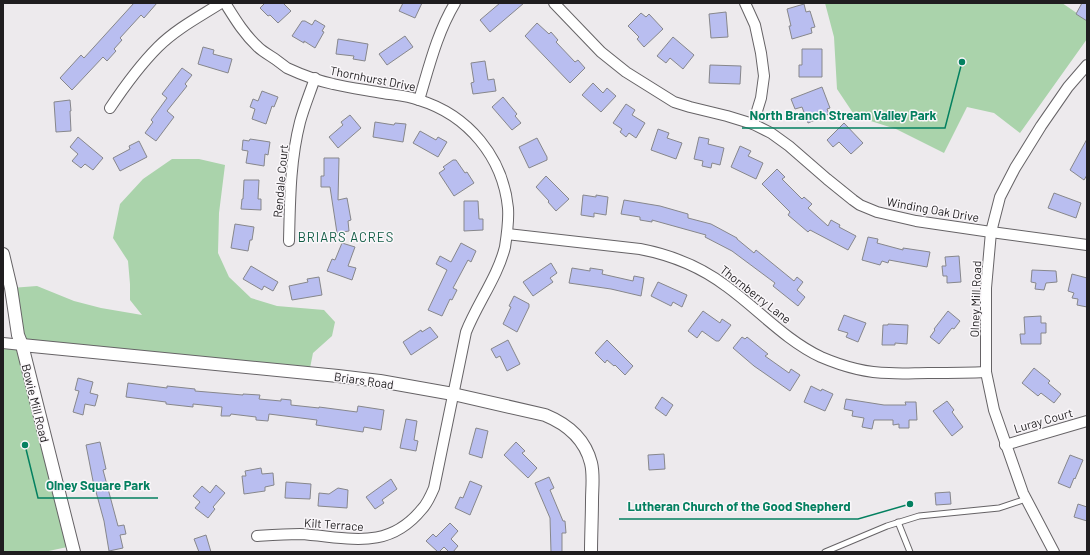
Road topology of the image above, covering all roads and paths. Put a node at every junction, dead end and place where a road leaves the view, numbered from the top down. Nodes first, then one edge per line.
1 (221, 3) edge
2 (225, 3) edge
3 (455, 3) edge
4 (554, 3) edge
5 (745, 3) edge
6 (1087, 65) edge
7 (315, 78) junction
8 (419, 100) junction
9 (110, 108) dead end
10 (753, 124) junction
11 (991, 232) junction
12 (506, 234) junction
13 (289, 241) dead end
14 (1087, 245) edge
15 (3, 254) edge
16 (3, 343) edge
17 (22, 345) junction
18 (986, 372) junction
19 (454, 394) junction
20 (1087, 421) edge
21 (1005, 445) junction
22 (1026, 499) junction
23 (898, 522) junction
24 (257, 536) dead end
25 (1055, 551) edge
26 (74, 552) edge
27 (591, 552) edge
28 (825, 552) edge
29 (910, 552) edge

1 - 9 street
2 - 7 street, Thornhurst Drive
3 - 8 street
4 - 10 street, Winding Oak Drive
5 - 10 street
6 - 11 street, Olney Mill Road
7 - 8 street, Thornhurst Drive
7 - 13 street, Rendale Court
8 - 12 street, Thornhurst Drive
10 - 11 street, Winding Oak Drive
11 - 14 street, Winding Oak Drive
11 - 18 street, Olney Mill Road
12 - 18 street, Thornberry Lane
12 - 19 street, Thornhurst Drive
15 - 17 street, Bowie Mill Road
16 - 17 street
17 - 19 street, Briars Road
17 - 26 street, Bowie Mill Road
18 - 21 street, Olney Mill Road
19 - 24 street, Kilt Terrace
19 - 27 street, Briars Road
20 - 21 street, Luray Court
21 - 22 street, Olney Mill Road
22 - 23 lane
22 - 25 street, Olney Mill Road
23 - 28 lane
23 - 29 lane

